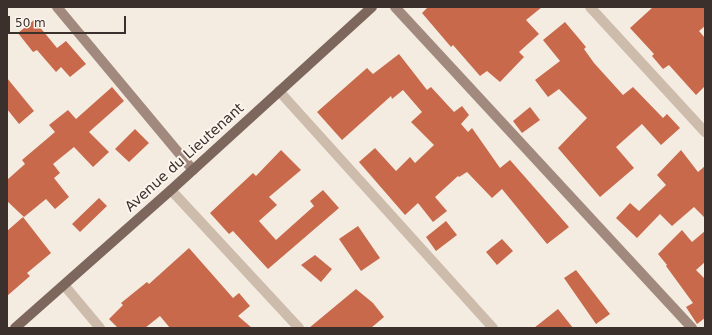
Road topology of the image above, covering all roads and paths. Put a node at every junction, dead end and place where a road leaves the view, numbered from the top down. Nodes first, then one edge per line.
1 (56, 7) edge
2 (372, 7) edge
3 (395, 7) edge
4 (590, 7) edge
5 (279, 91) junction
6 (705, 132) edge
7 (193, 170) junction
8 (171, 190) junction
9 (64, 285) junction
10 (15, 328) edge
11 (100, 328) edge
12 (299, 328) edge
13 (493, 328) edge
14 (692, 328) edge

1 - 7 street
2 - 5 main road, Avenue du Lieutenant
3 - 14 street
4 - 6 street
5 - 7 main road, Avenue du Lieutenant
5 - 13 street
7 - 8 main road, Avenue du Lieutenant
8 - 9 main road, Avenue du Lieutenant
8 - 12 street
9 - 10 main road, Avenue du Lieutenant
9 - 11 street

